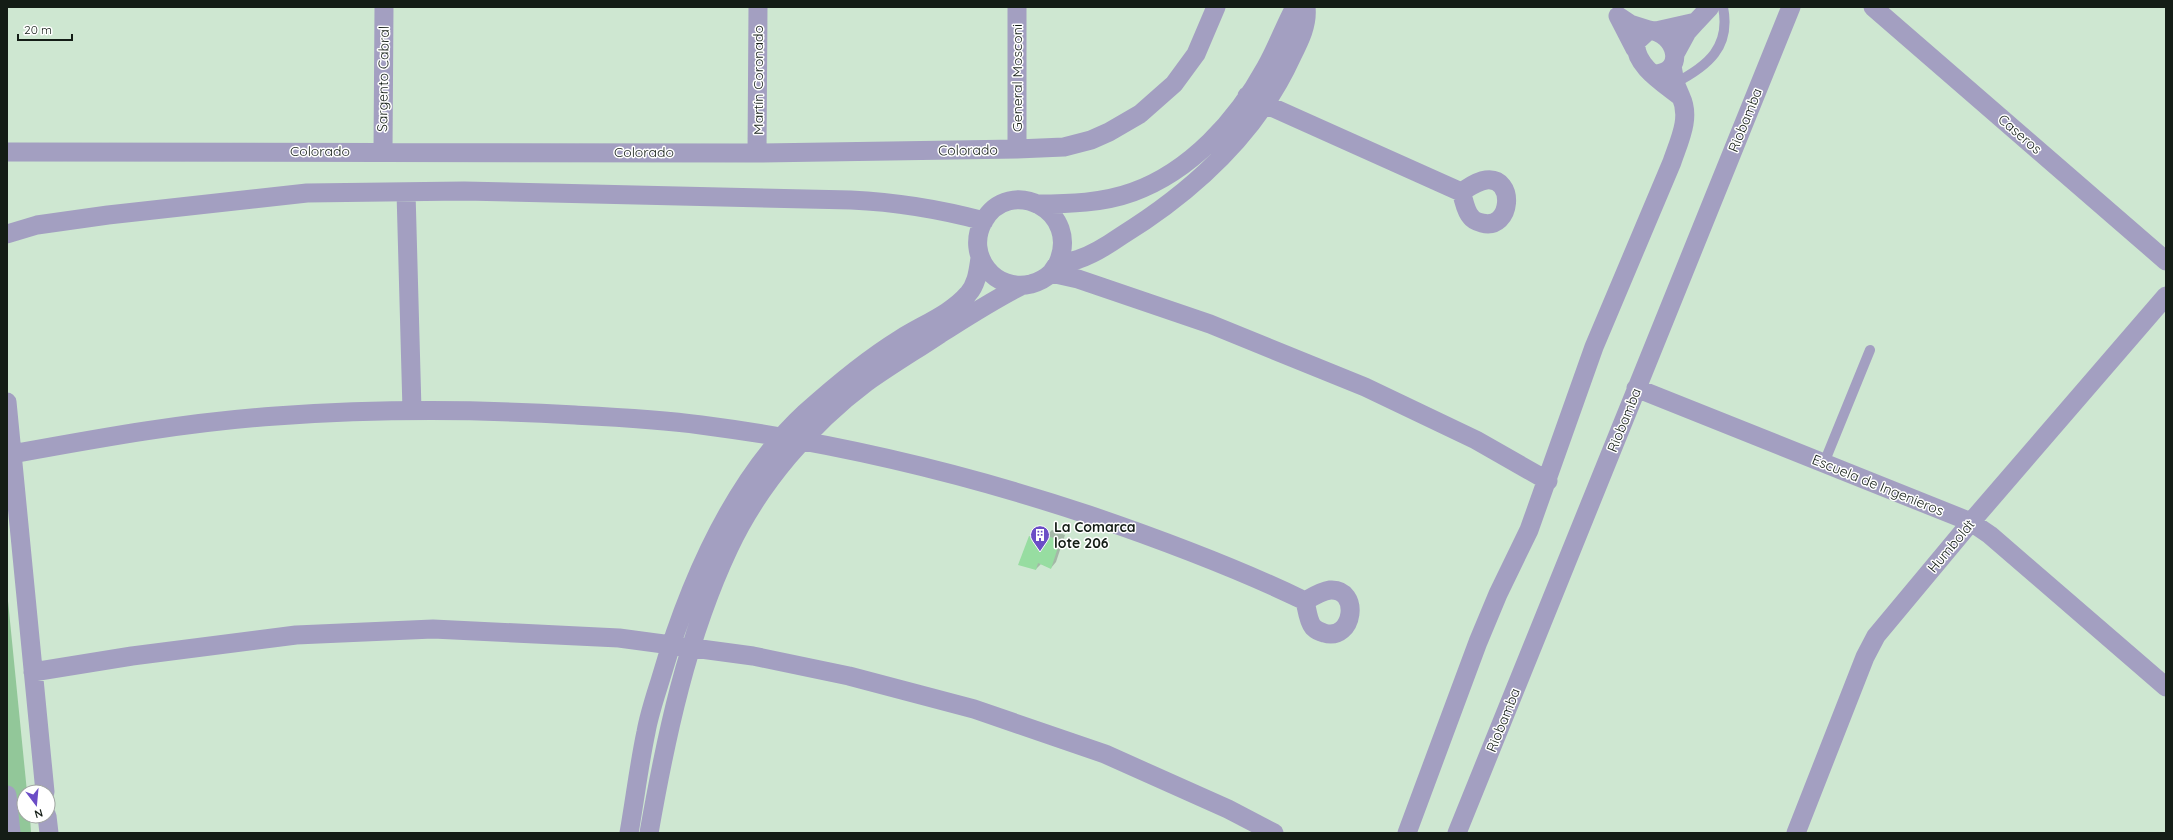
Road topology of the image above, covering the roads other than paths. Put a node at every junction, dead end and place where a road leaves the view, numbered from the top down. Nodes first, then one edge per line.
1 (384, 7) edge
2 (758, 7) edge
3 (1017, 7) edge
4 (1216, 7) edge
5 (1295, 7) edge
6 (1306, 7) edge
7 (1710, 7) edge
8 (1723, 7) edge
9 (1791, 7) edge
10 (1873, 7) edge
11 (1613, 12) edge
12 (1696, 22) junction
13 (1652, 31) junction
14 (1635, 49) junction
15 (1654, 74) junction
16 (1676, 75) junction
17 (1247, 96) junction
18 (1266, 105) junction
19 (1017, 149) junction
20 (383, 151) junction
21 (7, 152) edge
22 (757, 153) junction
23 (406, 192) junction
24 (1461, 192) dead end
25 (1038, 204) junction
26 (984, 221) junction
27 (7, 234) edge
28 (980, 258) junction
29 (2166, 261) edge
30 (1054, 269) junction
31 (1021, 286) junction
32 (2166, 296) edge
33 (1870, 350) dead end
34 (1636, 388) junction
35 (7, 402) edge
36 (412, 410) junction
37 (781, 438) junction
38 (803, 441) junction
39 (12, 454) junction
40 (1824, 463) junction
41 (1548, 481) junction
42 (1970, 522) junction
43 (1305, 601) dead end
44 (671, 646) junction
45 (691, 649) junction
46 (33, 672) junction
47 (2166, 687) edge
48 (44, 784) edge
49 (7, 795) edge
50 (11, 833) edge
51 (629, 833) edge
52 (649, 833) edge
53 (1274, 833) edge
54 (1407, 833) edge
55 (1458, 833) edge
56 (1796, 833) edge

1 - 20 street, Sargento Cabral
2 - 22 street, Martín Coronado
3 - 19 street, General Mosconi
4 - 19 street, Colorado
5 - 17 street
6 - 18 street
7 - 12 street
8 - 16 lane
9 - 34 street, Riobamba
10 - 29 street, Caseros
11 - 13 street
11 - 14 street
12 - 13 street
12 - 16 street
13 - 14 street
13 - 16 street
14 - 15 street
15 - 16 street
15 - 16 street
16 - 41 street
17 - 18 street
17 - 25 street
18 - 24 street
18 - 30 street
19 - 22 street, Colorado
20 - 21 street, Colorado
20 - 22 street, Colorado
23 - 26 street
23 - 27 street
23 - 36 street
25 - 26 street
25 - 30 street
26 - 28 street
28 - 31 street
28 - 37 street
30 - 31 street
30 - 41 street
31 - 38 street
32 - 42 street, Humboldt
33 - 40 lane
34 - 40 street, Escuela de Ingenieros
34 - 55 street, Riobamba
35 - 39 street
36 - 37 street
36 - 39 street
37 - 38 street
37 - 44 street
38 - 43 street
38 - 45 street
39 - 46 street
40 - 42 street, Escuela de Ingenieros
41 - 54 street
42 - 47 street, Escuela de Ingenieros
42 - 56 street, Humboldt
44 - 45 street
44 - 46 street
44 - 51 street
45 - 52 street
45 - 53 street
46 - 48 street
49 - 50 street

